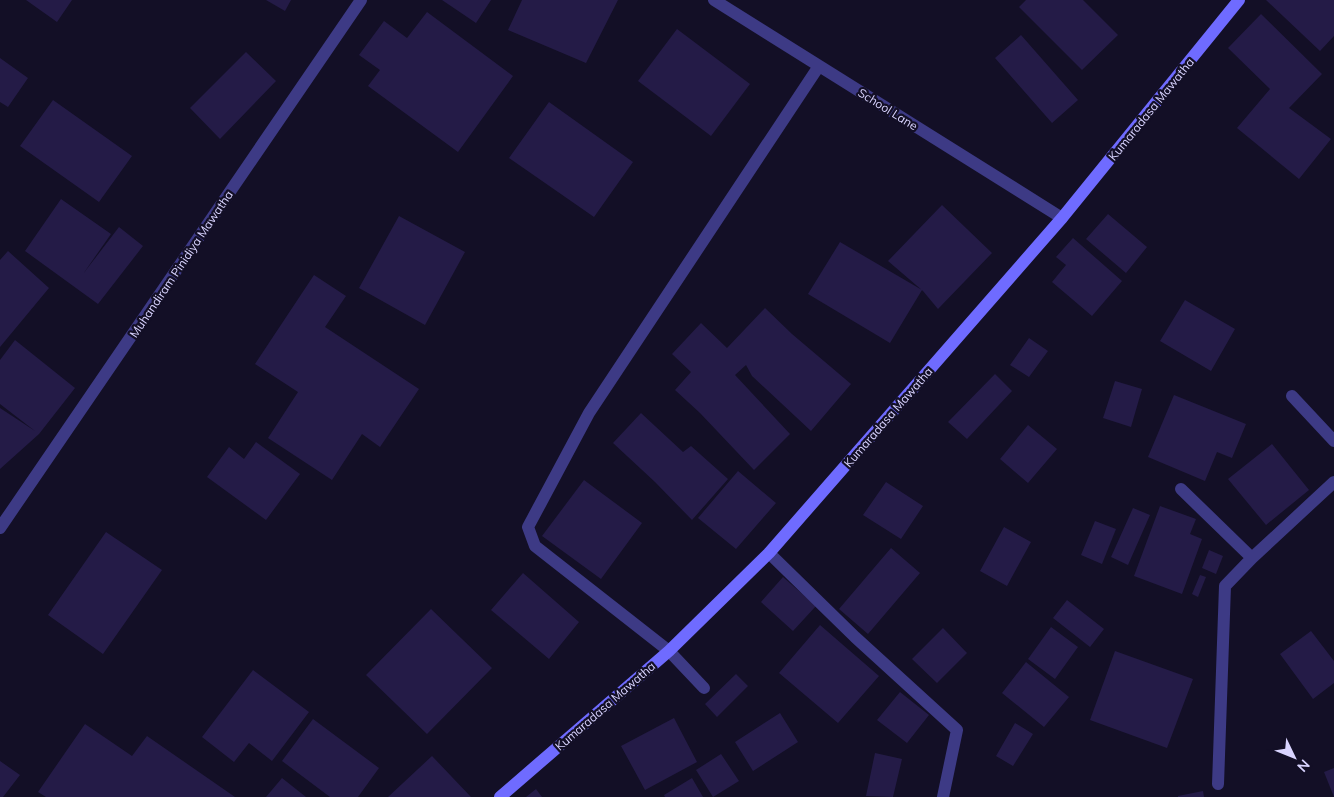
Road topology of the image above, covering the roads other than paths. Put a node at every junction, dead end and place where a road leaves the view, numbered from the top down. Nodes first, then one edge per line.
1 (361, 0) edge
2 (714, 0) edge
3 (1239, 0) edge
4 (819, 66) junction
5 (1062, 218) junction
6 (1292, 396) dead end
7 (1334, 441) edge
8 (1334, 482) edge
9 (1181, 489) dead end
10 (0, 528) edge
11 (769, 553) junction
12 (1252, 558) junction
13 (669, 651) junction
14 (704, 688) dead end
15 (1218, 784) dead end
16 (500, 797) edge
17 (943, 797) edge

1 - 10 street, Muhandiram Pinidiya Mawatha
2 - 4 street, School Lane
3 - 5 main road, Kumaradasa Mawatha
4 - 5 street, School Lane
4 - 13 street
5 - 11 main road, Kumaradasa Mawatha
6 - 7 street
8 - 12 street
9 - 12 street
11 - 13 main road, Kumaradasa Mawatha
11 - 17 street
12 - 15 street
13 - 14 street
13 - 16 main road, Kumaradasa Mawatha

